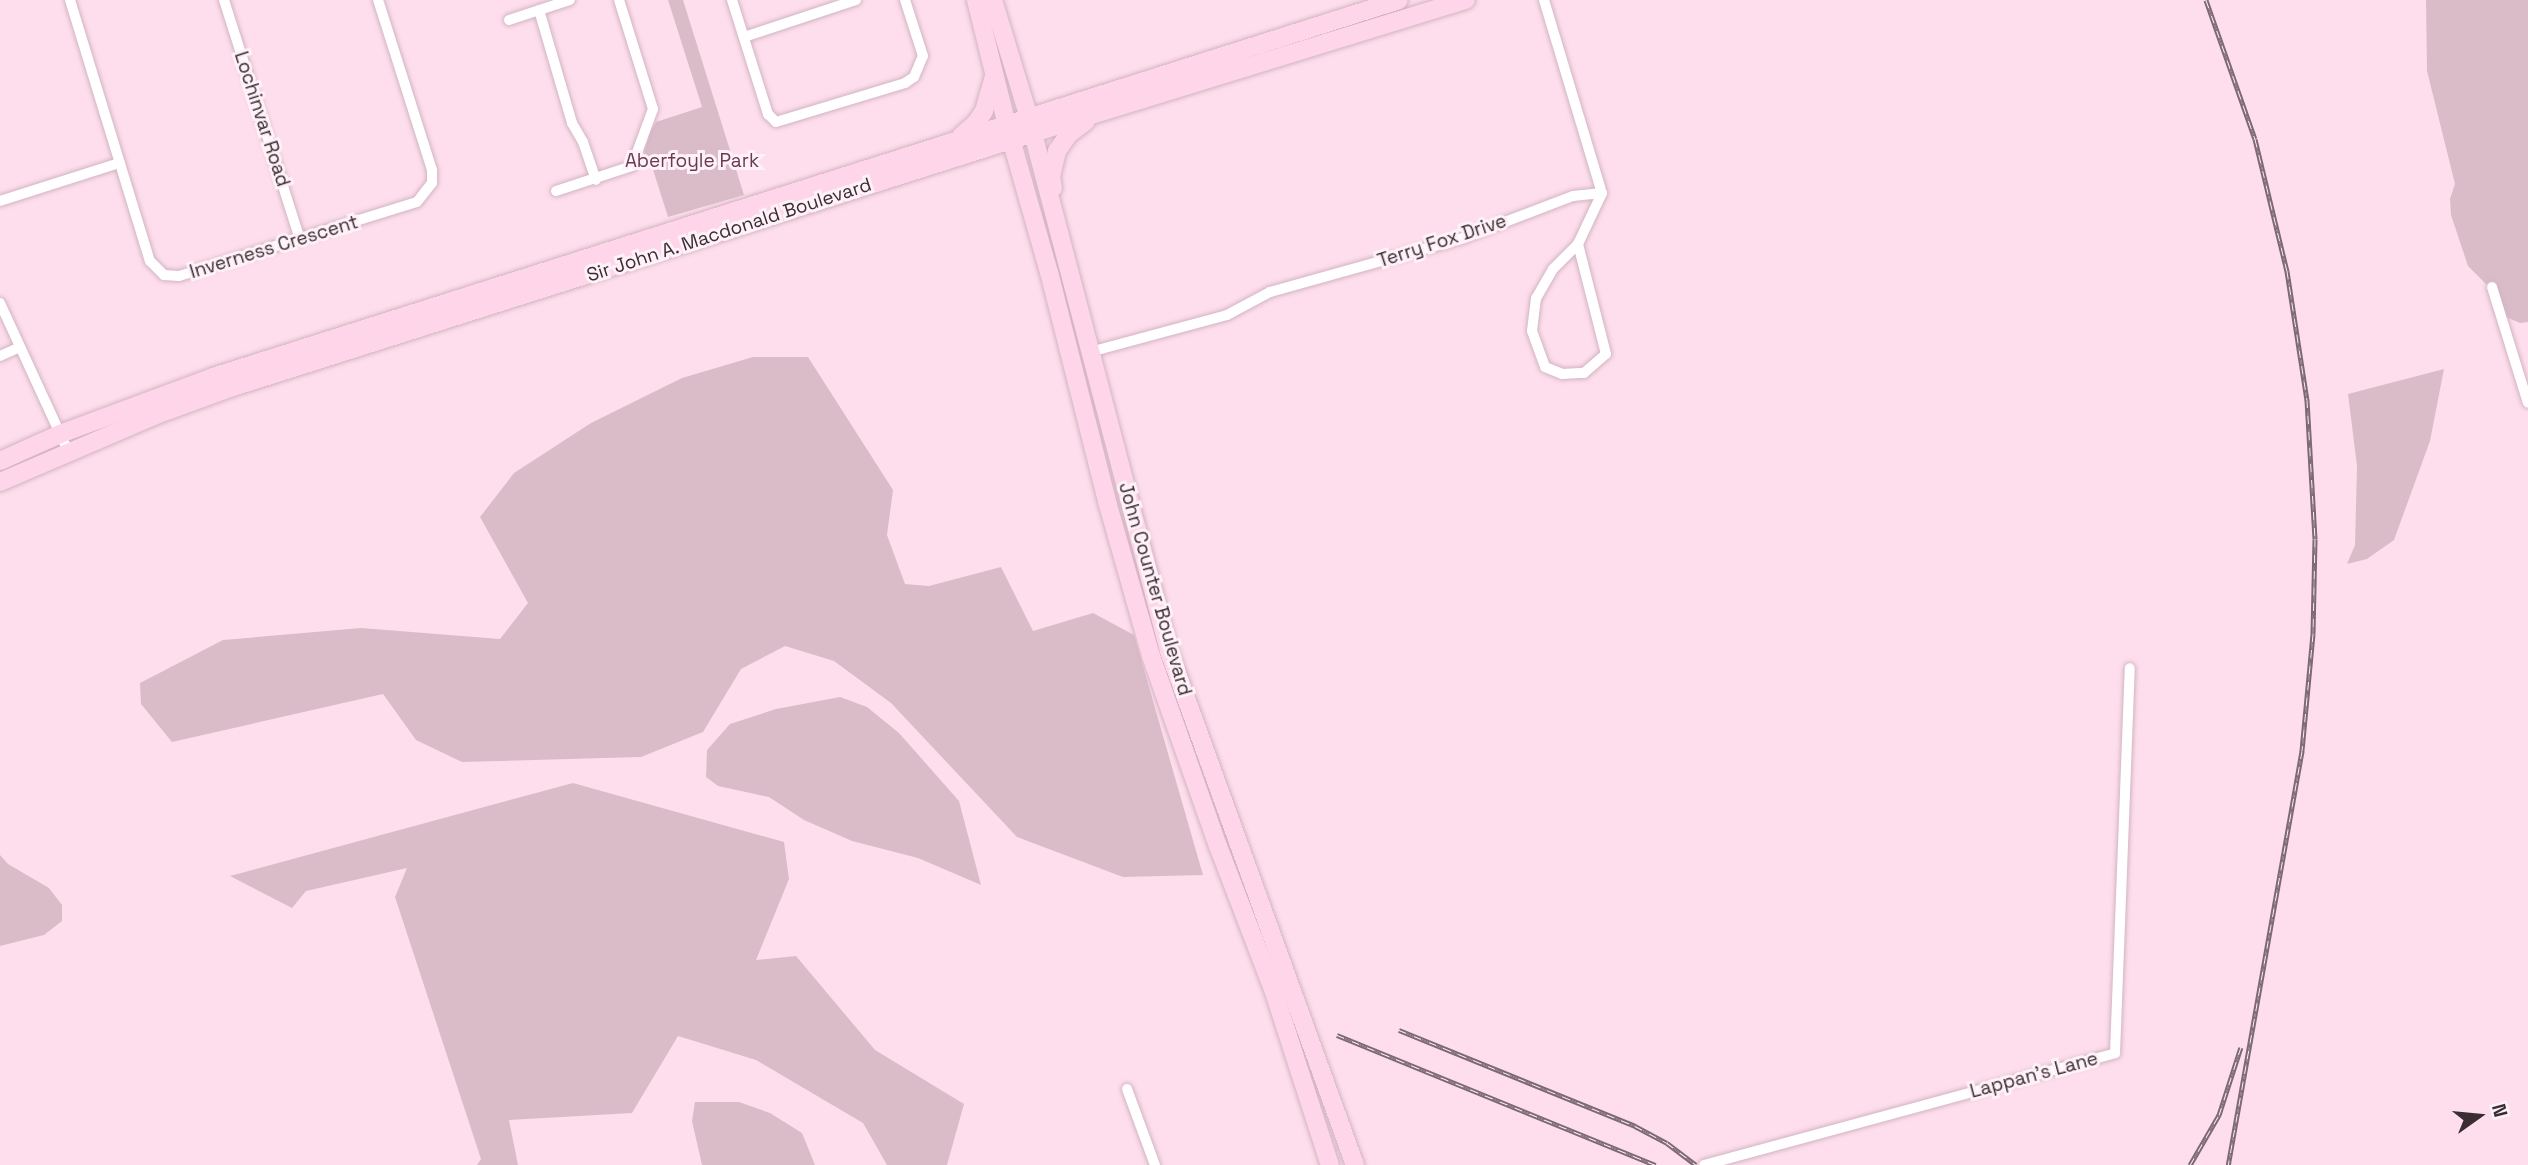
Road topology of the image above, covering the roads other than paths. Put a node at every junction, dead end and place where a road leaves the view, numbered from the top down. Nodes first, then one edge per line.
1 (70, 0) edge
2 (224, 0) edge
3 (378, 0) edge
4 (569, 0) edge
5 (619, 0) edge
6 (732, 0) edge
7 (856, 0) edge
8 (905, 0) edge
9 (976, 0) edge
10 (993, 0) edge
11 (1399, 0) edge
12 (1466, 0) edge
13 (1544, 0) edge
14 (539, 10) junction
15 (509, 20) dead end
16 (744, 37) junction
17 (995, 73) junction
18 (1092, 117) junction
19 (1031, 125) junction
20 (1009, 132) junction
21 (956, 140) junction
22 (119, 163) junction
23 (596, 180) junction
24 (556, 191) dead end
25 (1602, 193) junction
26 (0, 201) edge
27 (1057, 232) junction
28 (300, 239) junction
29 (1578, 244) junction
30 (2492, 287) dead end
31 (0, 303) edge
32 (20, 347) junction
33 (1090, 352) junction
34 (0, 356) edge
35 (2528, 403) edge
36 (60, 434) junction
37 (68, 451) junction
38 (0, 461) edge
39 (0, 482) edge
40 (2130, 668) dead end
41 (1127, 1089) dead end
42 (1155, 1165) edge
43 (1330, 1165) edge
44 (1355, 1165) edge
45 (1704, 1165) edge

1 - 22 street, Inverness Crescent
2 - 28 street, Lochinvar Road
3 - 28 street, Inverness Crescent
4 - 14 street
5 - 23 street
6 - 16 street
7 - 16 street
8 - 16 street
9 - 17 main road, John Counter Boulevard
10 - 19 main road, John Counter Boulevard
11 - 19 main road, Sir John A. Macdonald Boulevard
12 - 18 main road, Sir John A. Macdonald Boulevard
13 - 25 street
14 - 15 street
14 - 23 street
17 - 20 main road, John Counter Boulevard
17 - 21 main road
18 - 19 main road, Sir John A. Macdonald Boulevard
18 - 27 main road
19 - 20 main road, Sir John A. Macdonald Boulevard
19 - 27 main road, John Counter Boulevard
20 - 21 main road, Sir John A. Macdonald Boulevard
20 - 37 main road, Sir John A. Macdonald Boulevard
20 - 43 main road, John Counter Boulevard
21 - 36 main road, Sir John A. Macdonald Boulevard
22 - 26 street
22 - 28 street, Inverness Crescent
23 - 24 street
25 - 29 street
25 - 33 street, Terry Fox Drive
27 - 33 main road, John Counter Boulevard
29 - 29 street
30 - 35 street
31 - 32 street
32 - 34 street
32 - 36 street
33 - 44 main road, John Counter Boulevard
36 - 37 street
36 - 38 main road, Sir John A. Macdonald Boulevard
37 - 39 main road, Sir John A. Macdonald Boulevard
40 - 45 street, Lappan's Lane
41 - 42 street

